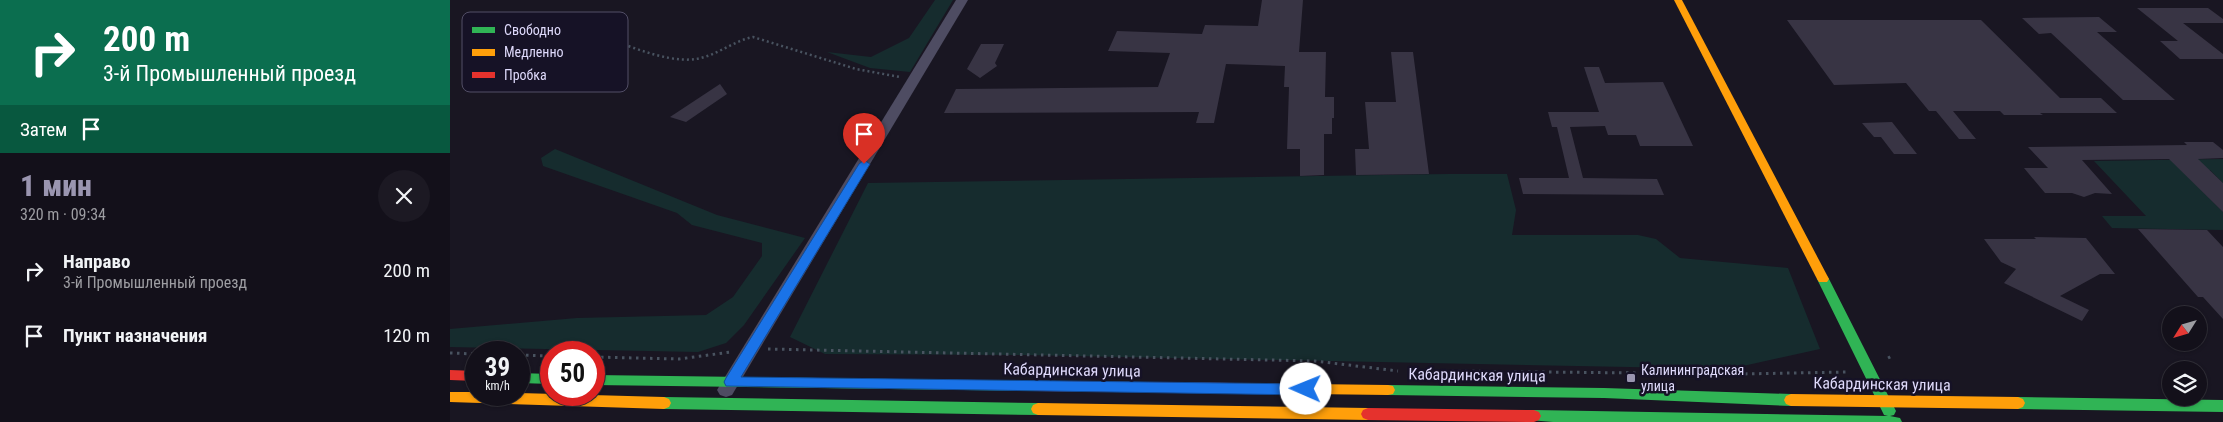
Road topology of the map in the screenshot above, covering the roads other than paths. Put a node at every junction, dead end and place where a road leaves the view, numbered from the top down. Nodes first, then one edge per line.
1 (962, 0) edge
2 (1678, 0) edge
3 (450, 375) edge
4 (465, 376) edge
5 (605, 380) edge
6 (730, 382) junction
7 (450, 397) edge
8 (1883, 400) junction
9 (718, 404) junction
10 (2223, 406) edge
11 (1895, 422) edge

1 - 6 street
2 - 8 main road
3 - 4 main road
5 - 6 main road, Кабардинская улица
6 - 8 main road, Кабардинская улица
6 - 9 street
7 - 9 main road
8 - 10 main road, Кабардинская улица
8 - 11 main road
9 - 11 main road

